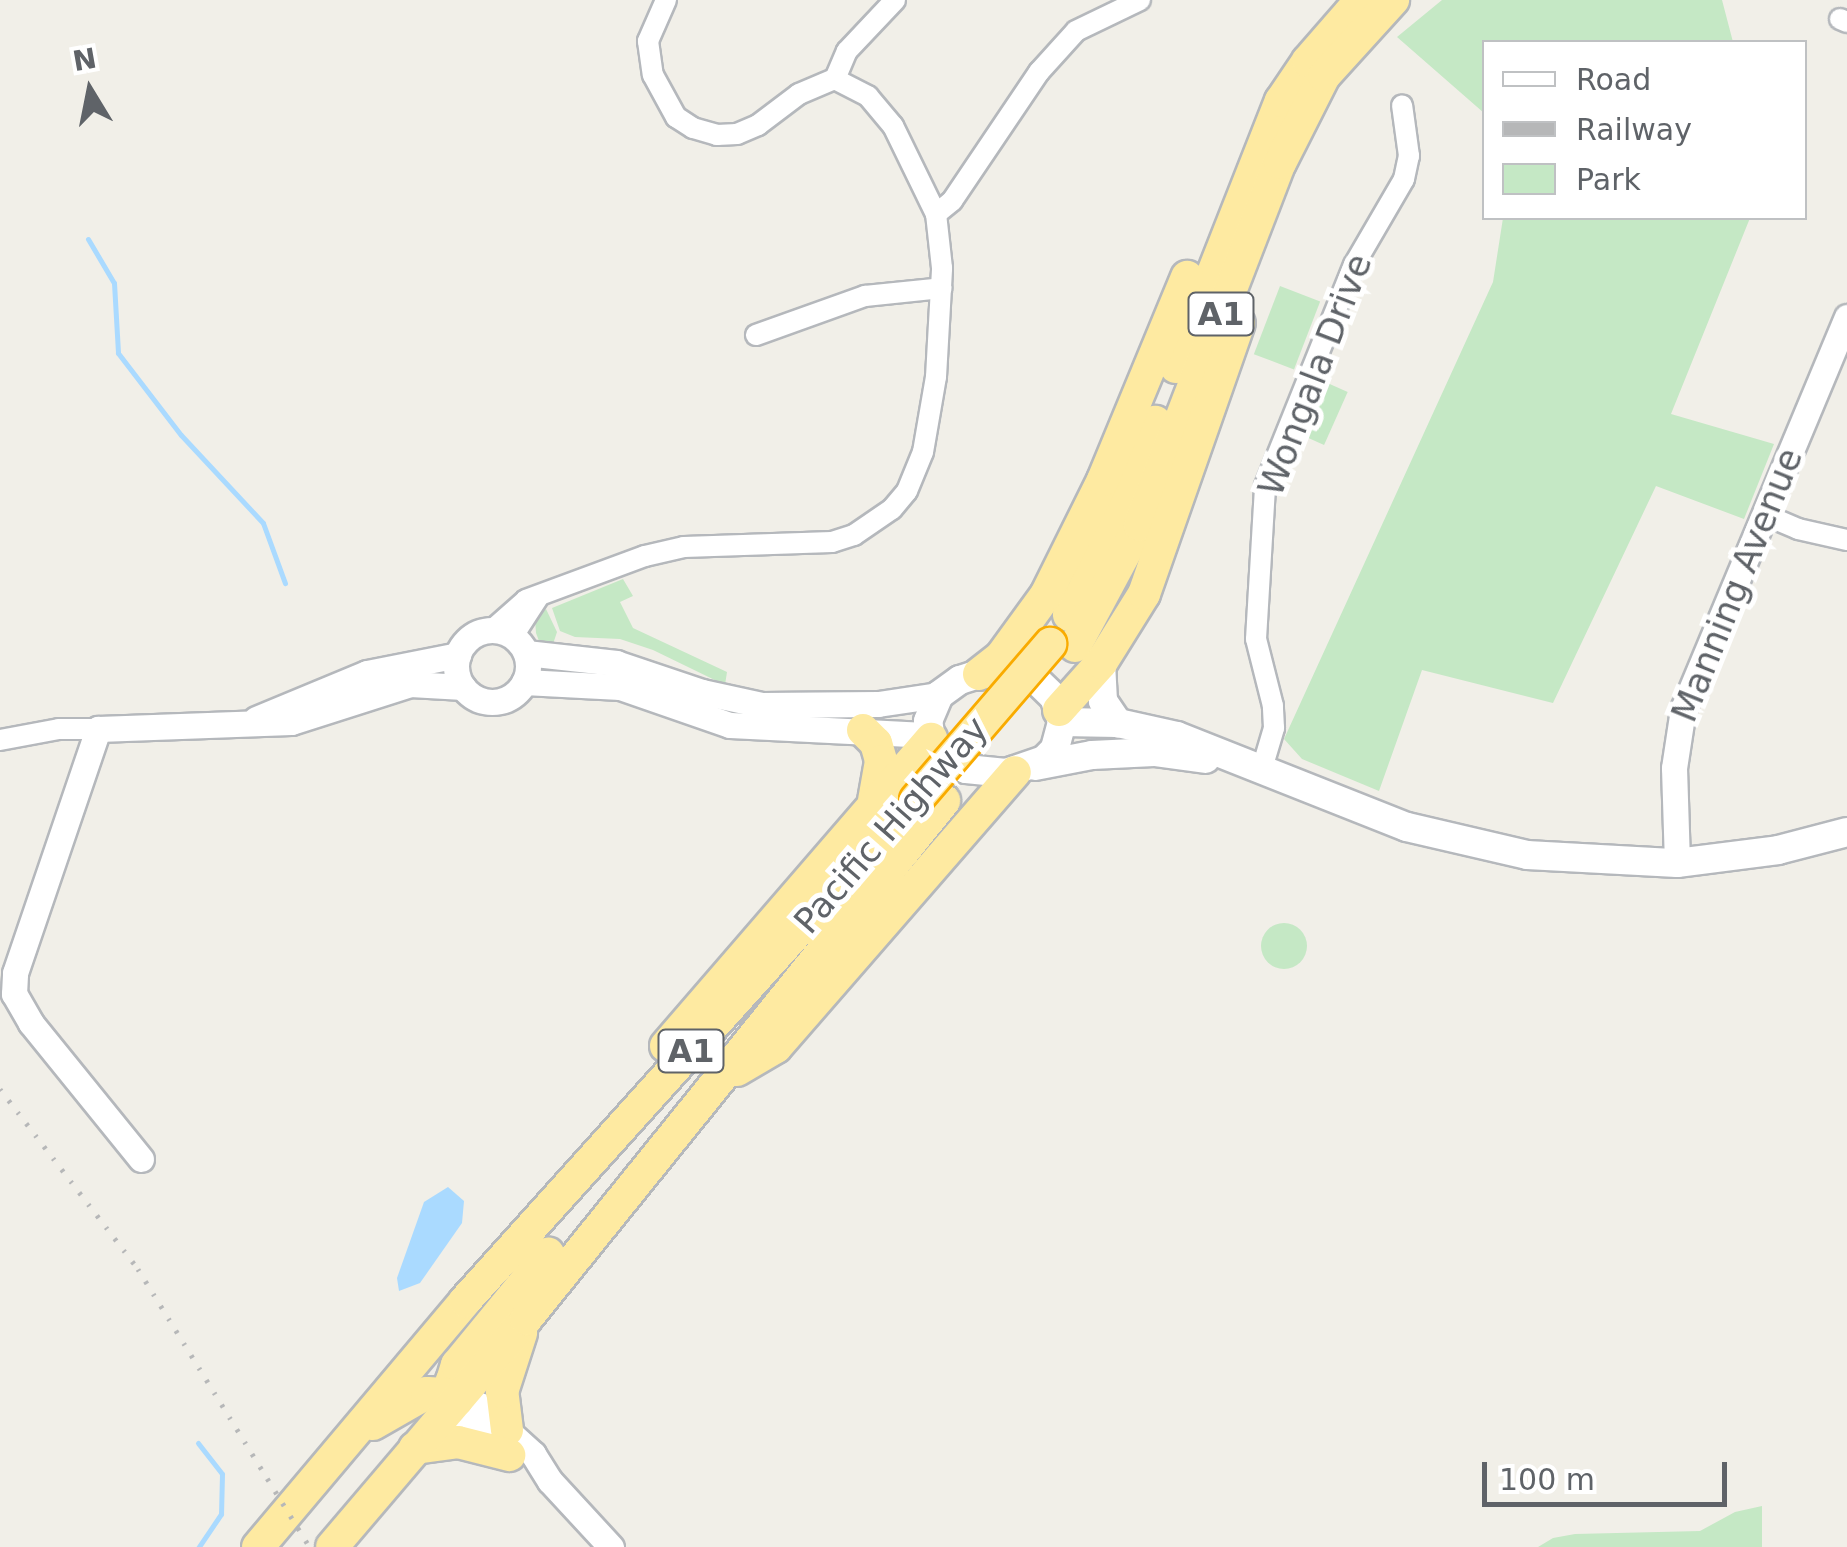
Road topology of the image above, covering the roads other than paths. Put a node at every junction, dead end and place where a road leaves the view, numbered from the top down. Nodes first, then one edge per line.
1 (666, 0) edge
2 (895, 0) edge
3 (1140, 0) edge
4 (1360, 0) edge
5 (1394, 0) edge
6 (835, 79) junction
7 (1402, 106) dead end
8 (936, 214) junction
9 (1228, 228) junction
10 (942, 288) junction
11 (1847, 317) edge
12 (756, 335) dead end
13 (1764, 514) junction
14 (1847, 540) edge
15 (511, 640) junction
16 (1076, 651) junction
17 (458, 654) junction
18 (979, 674) junction
19 (524, 682) junction
20 (463, 687) junction
21 (939, 695) junction
22 (1060, 716) junction
23 (247, 723) junction
24 (1118, 723) junction
25 (98, 729) junction
26 (863, 730) junction
27 (930, 737) junction
28 (0, 740) edge
29 (1022, 770) junction
30 (1260, 772) junction
31 (930, 800) junction
32 (871, 809) junction
33 (1847, 832) edge
34 (1677, 863) junction
35 (784, 946) junction
36 (715, 1084) junction
37 (142, 1159) dead end
38 (465, 1300) junction
39 (526, 1319) junction
40 (457, 1400) junction
41 (508, 1442) junction
42 (340, 1446) junction
43 (415, 1448) junction
44 (258, 1547) edge
45 (332, 1547) edge
46 (611, 1547) edge

1 - 6 street
2 - 6 street
3 - 8 street
4 - 9 highway, Pacific Highway / A1
5 - 16 highway, Pacific Highway / A1
6 - 8 street
7 - 30 street, Wongala Drive
8 - 10 street
9 - 16 highway, Pacific Highway / A1
9 - 18 highway
10 - 12 street
10 - 15 street
11 - 13 street, Manning Avenue
13 - 14 street
13 - 34 street, Manning Avenue
15 - 17 street
15 - 19 street
15 - 21 street
16 - 22 highway
16 - 24 main road
16 - 31 highway, Pacific Highway / A1, bridge
17 - 20 street
17 - 23 street
18 - 21 main road
18 - 22 main road
19 - 20 street
19 - 26 street
20 - 23 street
21 - 27 main road
22 - 24 main road
22 - 29 main road
23 - 25 street
24 - 30 main road
25 - 28 street
25 - 37 street
26 - 27 street
26 - 32 highway
27 - 29 main road
27 - 32 highway
29 - 30 main road
29 - 36 highway
30 - 34 main road
31 - 35 highway, Pacific Highway / A1
31 - 36 highway, Pacific Highway / A1
32 - 38 highway
33 - 34 main road
35 - 38 highway, Pacific Highway / A1
35 - 40 highway
36 - 39 highway, Pacific Highway / A1
38 - 42 highway, Pacific Highway / A1
39 - 40 highway, Pacific Highway / A1
39 - 41 highway
40 - 41 street
40 - 42 highway
40 - 43 highway, Pacific Highway / A1
41 - 43 highway
41 - 46 street
42 - 44 highway, Pacific Highway / A1
43 - 45 highway, Pacific Highway / A1

